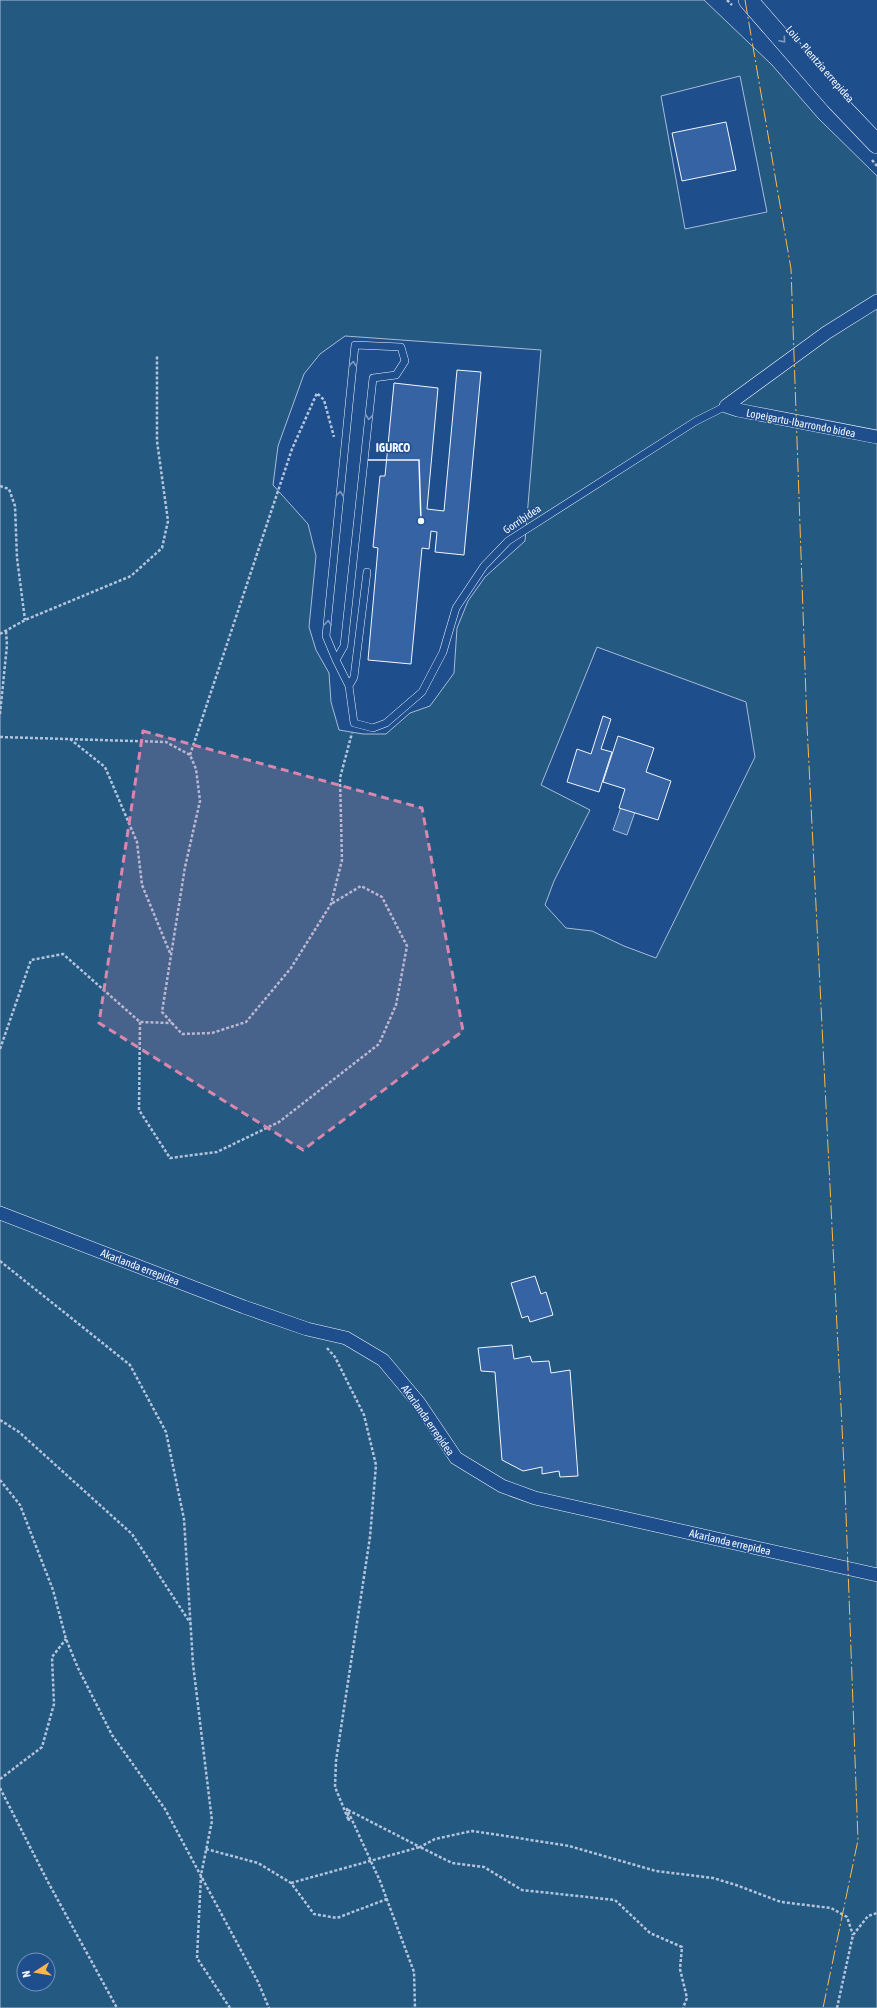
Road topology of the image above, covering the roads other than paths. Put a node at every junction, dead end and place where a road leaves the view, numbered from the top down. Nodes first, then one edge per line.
1 (748, 0) edge
2 (764, 0) edge
3 (877, 128) edge
4 (877, 144) edge
5 (877, 301) edge
6 (726, 406) junction
7 (877, 437) edge
8 (367, 572) dead end
9 (336, 660) junction
10 (349, 686) junction
11 (0, 1213) edge
12 (877, 1575) edge

1 -> 4 main road
2 - 3 main road, Loiu - Plentzia errepidea
5 - 6 street
6 - 7 street, Lopeigartu-Ibarrondo bidea
6 - 10 lane, Gorribidea
8 - 10 lane
9 -> 9 lane
9 - 10 lane
11 - 12 street, Akarlanda errepidea

